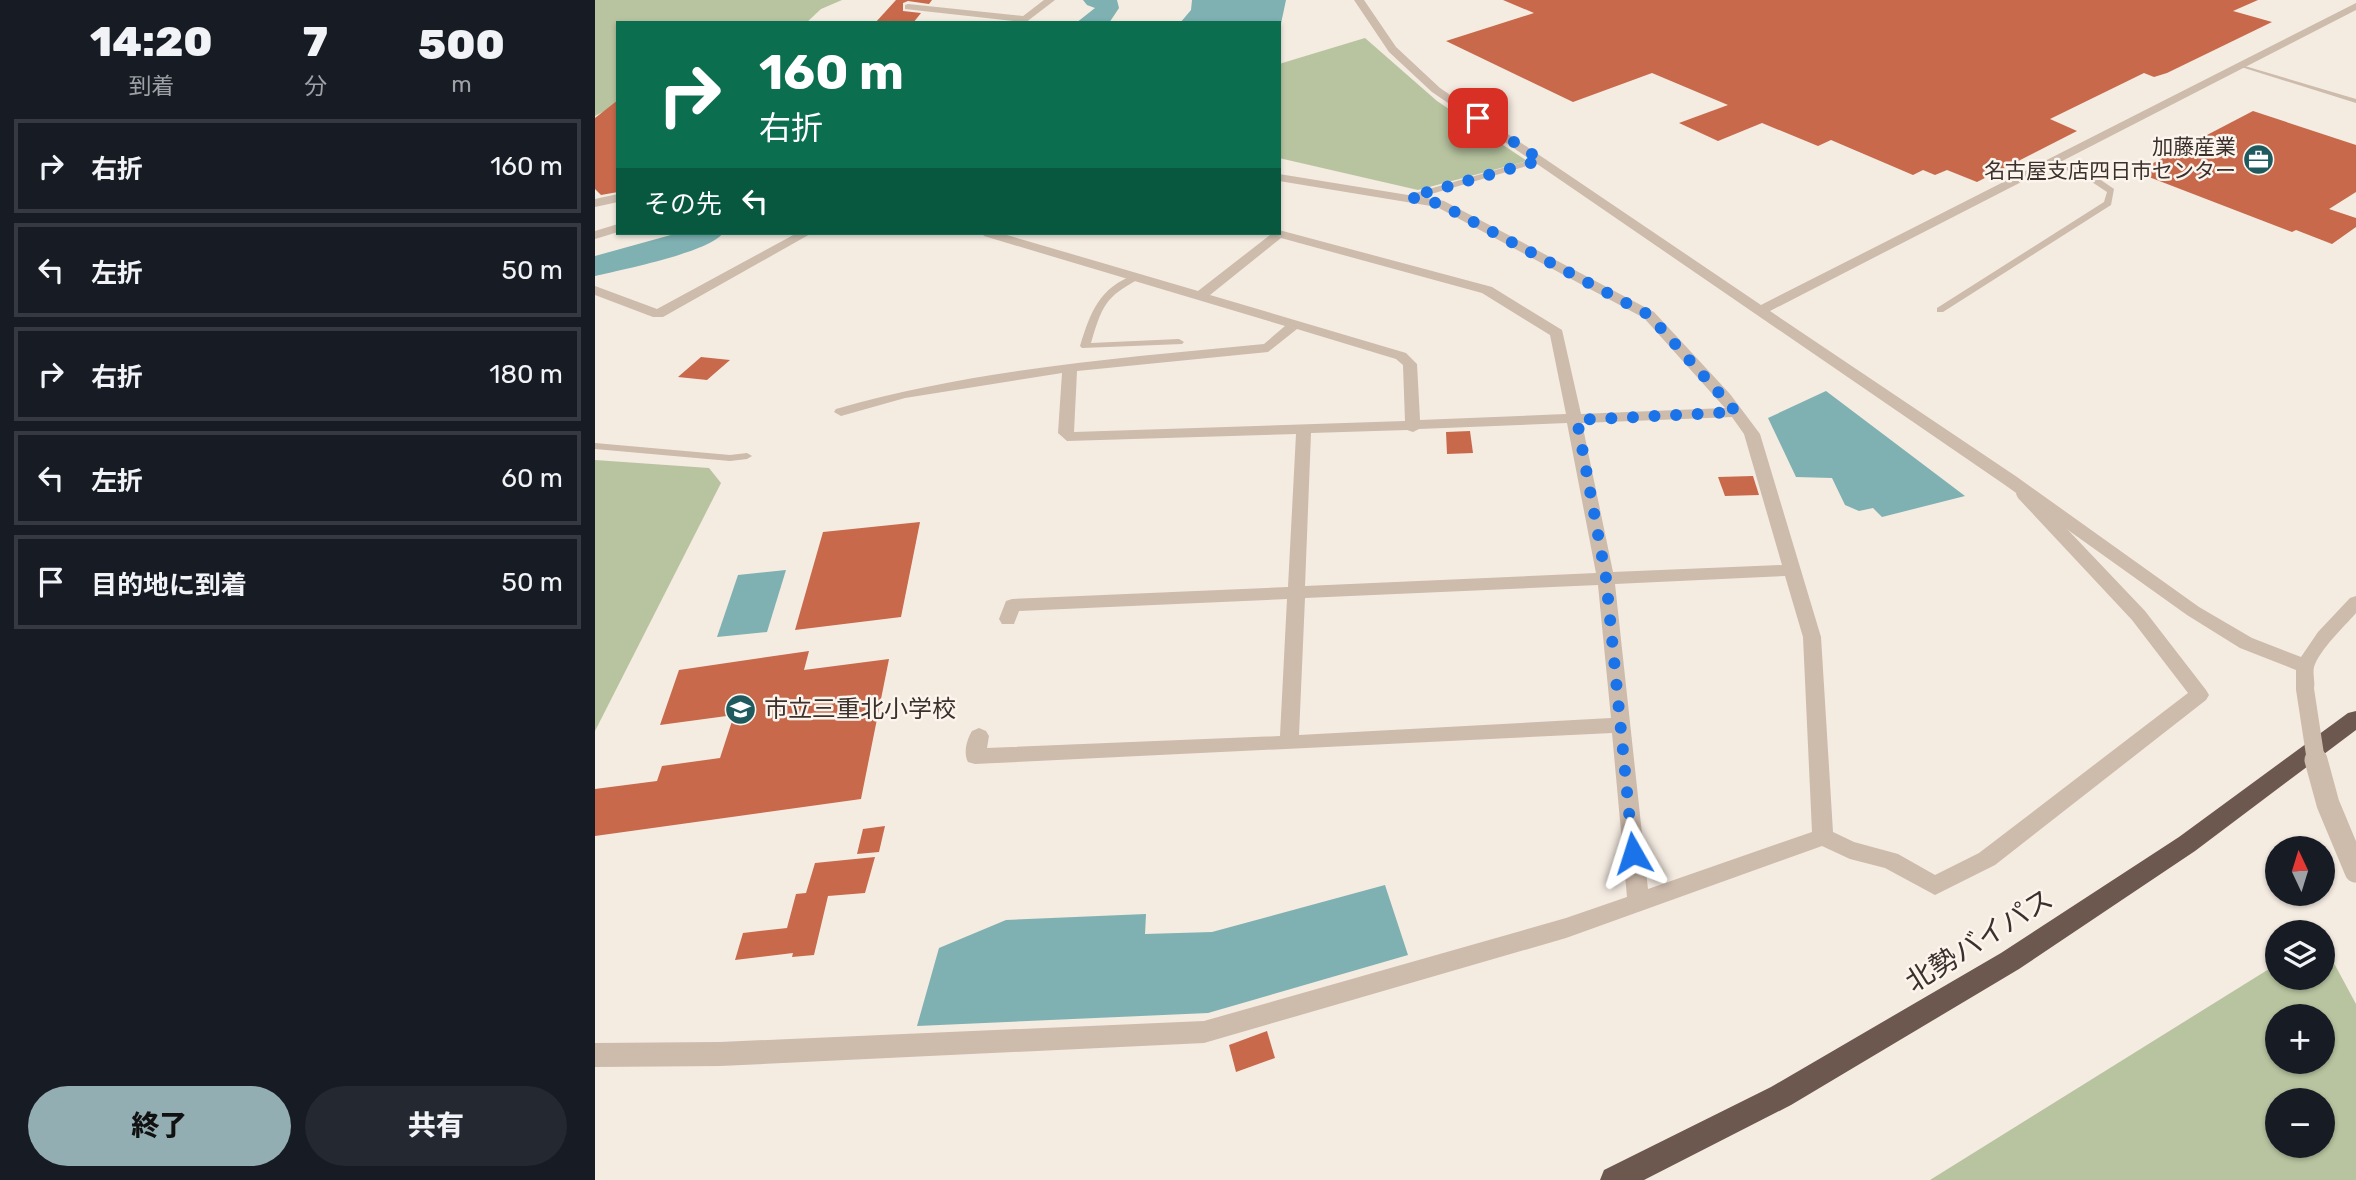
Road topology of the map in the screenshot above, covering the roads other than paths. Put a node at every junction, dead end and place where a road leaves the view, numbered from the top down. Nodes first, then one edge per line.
1 (1036, 0) edge
2 (1050, 0) edge
3 (1359, 0) edge
4 (2356, 6) edge
5 (908, 7) dead end
6 (1021, 21) edge
7 (2240, 65) junction
8 (2356, 101) edge
9 (1541, 160) junction
10 (2054, 161) junction
11 (1281, 177) edge
12 (1410, 197) junction
13 (616, 198) edge
14 (595, 203) edge
15 (616, 229) edge
16 (1281, 234) edge
17 (595, 235) edge
18 (802, 235) edge
19 (997, 235) edge
20 (1275, 235) edge
21 (1136, 277) junction
22 (595, 290) edge
23 (1200, 296) junction
24 (1761, 310) junction
25 (1940, 310) dead end
26 (1294, 325) junction
27 (1179, 342) dead end
28 (1070, 367) junction
29 (841, 412) dead end
30 (1736, 412) junction
31 (1577, 420) junction
32 (1413, 426) junction
33 (1304, 430) junction
34 (595, 446) edge
35 (747, 456) dead end
36 (2011, 481) junction
37 (1791, 570) junction
38 (1606, 578) junction
39 (1296, 592) junction
40 (2356, 602) edge
41 (1008, 619) dead end
42 (2305, 666) junction
43 (2356, 719) edge
44 (1620, 725) junction
45 (979, 736) dead end
46 (1289, 743) junction
47 (1823, 837) junction
48 (2356, 871) edge
49 (1639, 904) junction
50 (595, 1055) edge
51 (1614, 1180) edge

1 - 6 street
2 - 6 street
3 - 9 street
4 - 7 street
5 - 6 street
7 - 8 lane
7 - 10 street
9 - 12 street
9 - 24 street
10 - 24 street
10 - 25 lane
11 - 12 street
12 - 30 street
13 - 14 street
15 - 17 street
16 - 31 street
18 - 22 street
19 - 21 street
20 - 23 street
21 - 23 street
21 - 27 lane
23 - 26 street
24 - 36 street
26 - 28 street
26 - 32 street
28 - 29 street
28 - 33 street
30 - 31 street
30 - 37 street
31 - 32 street
31 - 38 street
32 - 33 street
33 - 39 street
34 - 35 lane
36 - 42 street
36 - 47 street
37 - 38 street
37 - 47 street
38 - 39 street
38 - 44 street
39 - 41 street
39 - 46 street
40 - 42 street
42 - 48 street, bridge
43 - 51 highway, 北勢バイパス
44 - 46 street
44 - 49 street
45 - 46 street
47 - 49 street
49 - 50 street

